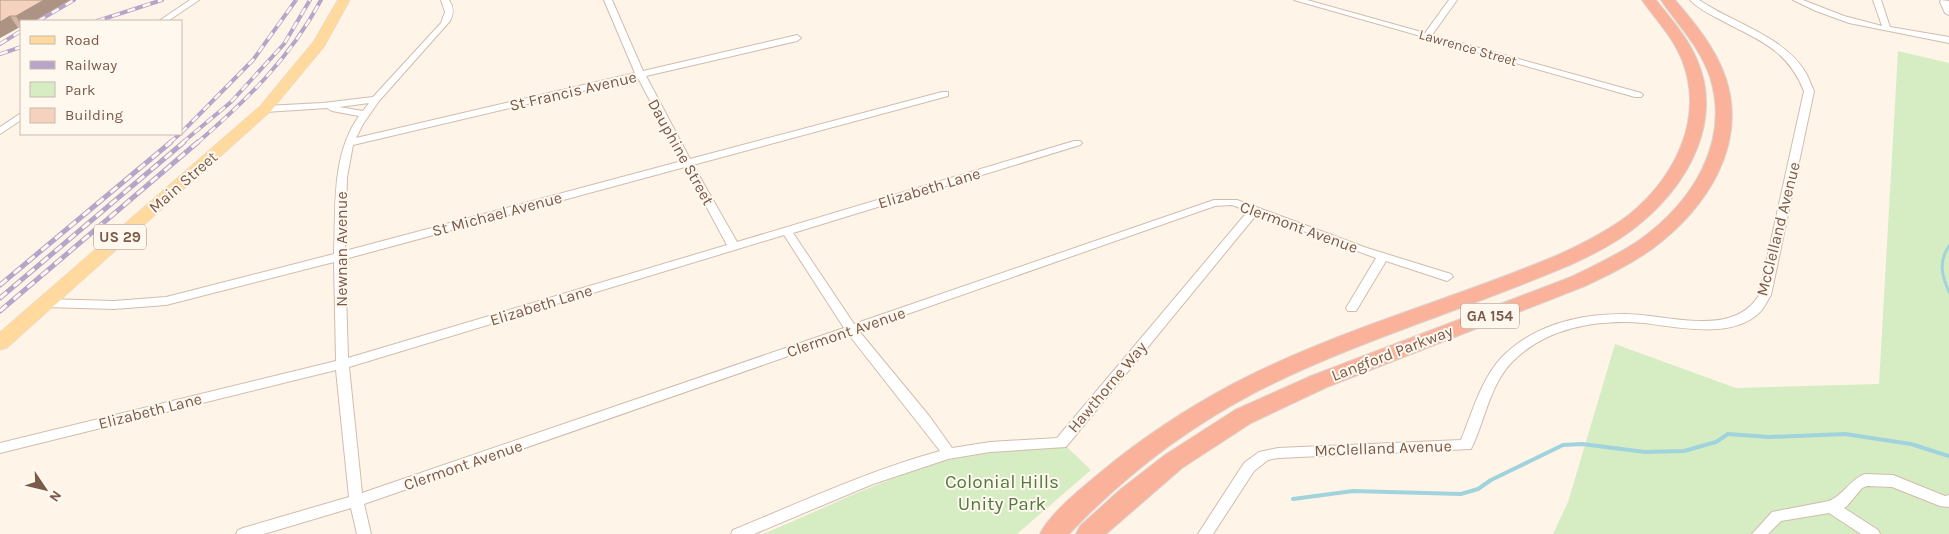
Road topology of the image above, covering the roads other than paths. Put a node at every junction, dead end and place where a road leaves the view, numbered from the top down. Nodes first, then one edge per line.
1 (195, 0) edge
2 (344, 0) edge
3 (445, 0) edge
4 (608, 0) edge
5 (1298, 0) edge
6 (1453, 0) edge
7 (1649, 0) edge
8 (1668, 0) edge
9 (1694, 0) edge
10 (1797, 0) edge
11 (1877, 0) edge
12 (1949, 3) edge
13 (1817, 4) edge
14 (1949, 13) edge
15 (165, 20) edge
16 (1887, 29) junction
17 (1427, 36) junction
18 (797, 38) dead end
19 (1949, 40) edge
20 (641, 76) junction
21 (944, 94) dead end
22 (1638, 95) dead end
23 (376, 99) junction
24 (323, 106) junction
25 (265, 109) junction
26 (364, 114) junction
27 (20, 117) edge
28 (0, 131) edge
29 (349, 143) junction
30 (1077, 143) dead end
31 (687, 163) junction
32 (1255, 210) junction
33 (787, 231) junction
34 (734, 247) junction
35 (339, 256) junction
36 (1383, 256) junction
37 (1447, 277) dead end
38 (44, 303) junction
39 (1352, 308) dead end
40 (852, 330) junction
41 (0, 343) edge
42 (342, 364) junction
43 (0, 448) edge
44 (948, 454) junction
45 (356, 501) junction
46 (1948, 503) edge
47 (1832, 507) junction
48 (243, 534) edge
49 (364, 534) edge
50 (738, 534) edge
51 (1053, 534) edge
52 (1089, 534) edge
53 (1205, 534) edge
54 (1759, 534) edge
55 (1873, 534) edge

1 - 15 street
2 - 25 main road, Main Street / US 29
3 - 23 street, Newnan Avenue
4 - 20 street, Dauphine Street
5 - 17 street, Lawrence Street
6 - 17 street
7 - 51 highway, Langford Parkway / GA 154
8 - 52 highway, Langford Parkway / GA 154
9 - 53 street, McClelland Avenue
10 - 13 street
11 - 16 street
12 - 14 street
13 - 16 street
16 - 19 street
17 - 22 street, Lawrence Street
18 - 20 street, St Francis Avenue
20 - 29 street, St Francis Avenue
20 - 31 street, Dauphine Street
21 - 31 street, St Michael Avenue
23 - 24 street
23 - 26 street, Newnan Avenue
24 - 25 street
24 - 26 street
25 - 38 main road, Main Street / US 29
26 - 29 street, Newnan Avenue
27 - 28 street
29 - 35 street, Newnan Avenue
30 - 33 street, Elizabeth Lane
31 - 34 street, Dauphine Street
31 - 35 street, St Michael Avenue
32 - 36 street, Clermont Avenue
32 - 40 street, Clermont Avenue
32 - 44 street, Hawthorne Way
33 - 34 street, Elizabeth Lane
33 - 40 street
34 - 42 street, Elizabeth Lane
35 - 38 street, St Michael Avenue
35 - 42 street, Newnan Avenue
36 - 37 street, Clermont Avenue
36 - 39 street
38 - 41 main road, Main Street / US 29
40 - 44 street
40 - 45 street, Clermont Avenue
42 - 43 street, Elizabeth Lane
42 - 45 street, Newnan Avenue
44 - 50 street, Hawthorne Way
45 - 48 street, Clermont Avenue
45 - 49 street, Newnan Avenue
46 - 47 street
47 - 54 street
47 - 55 street

